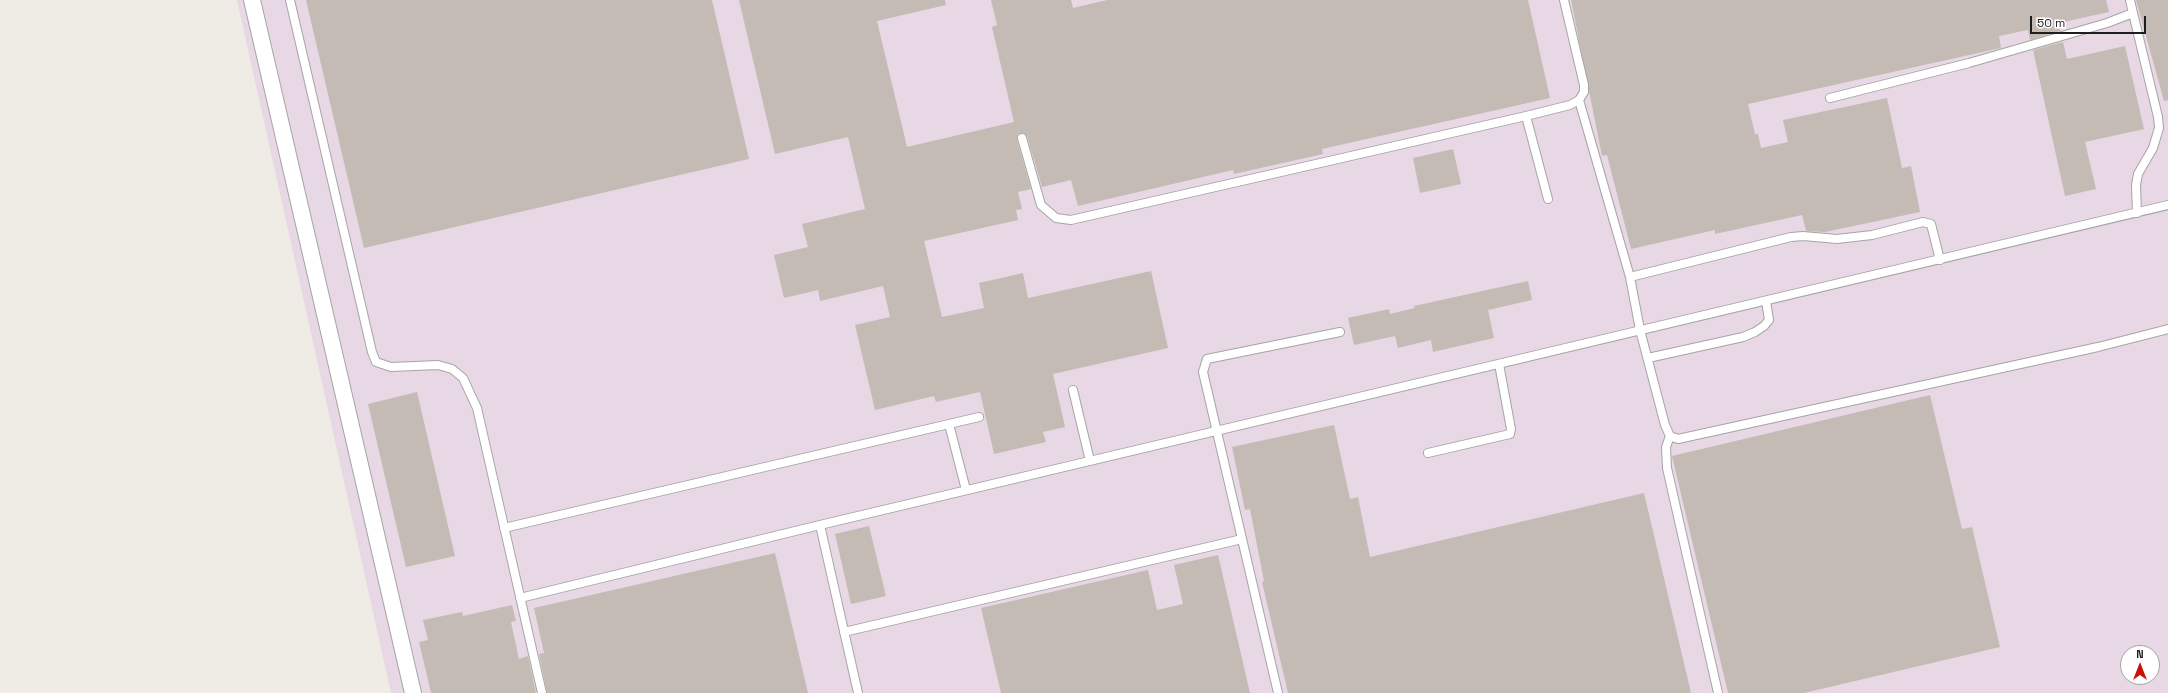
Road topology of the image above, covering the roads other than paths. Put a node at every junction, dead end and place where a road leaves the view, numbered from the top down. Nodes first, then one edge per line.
1 (252, 0) edge
2 (290, 0) edge
3 (1564, 0) edge
4 (2130, 0) edge
5 (2133, 14) junction
6 (1830, 98) dead end
7 (1580, 100) junction
8 (1526, 116) junction
9 (1022, 138) dead end
10 (1548, 199) dead end
11 (2168, 206) edge
12 (2137, 213) junction
13 (1940, 260) junction
14 (1630, 277) junction
15 (1766, 301) junction
16 (2168, 329) edge
17 (1640, 330) junction
18 (1340, 332) dead end
19 (1648, 358) junction
20 (1499, 364) junction
21 (1073, 390) dead end
22 (979, 416) dead end
23 (949, 424) junction
24 (1216, 431) junction
25 (1670, 436) junction
26 (1428, 453) dead end
27 (1090, 461) junction
28 (966, 490) junction
29 (820, 525) junction
30 (504, 528) junction
31 (1242, 539) junction
32 (520, 598) junction
33 (844, 632) junction
34 (413, 693) edge
35 (542, 693) edge
36 (858, 693) edge
37 (1278, 693) edge
38 (1718, 693) edge

1 - 34 street
2 - 30 lane
3 - 7 lane
4 - 5 lane
5 - 6 lane
5 - 12 lane
7 - 8 lane
7 - 14 lane
8 - 9 lane
8 - 10 lane
11 - 12 lane
12 - 13 lane
13 - 14 lane
13 - 15 lane
14 - 17 lane
15 - 17 lane
15 - 19 lane
16 - 25 lane
17 - 19 lane
17 - 20 lane
18 - 24 lane
19 - 25 lane
20 - 24 lane
20 - 26 lane
21 - 27 lane
22 - 23 lane
23 - 28 lane
23 - 30 lane
24 - 27 lane
24 - 31 lane
25 - 38 lane
27 - 28 lane
28 - 29 lane
29 - 32 lane
29 - 33 lane
30 - 32 lane
31 - 33 lane
31 - 37 lane
32 - 35 lane
33 - 36 lane

